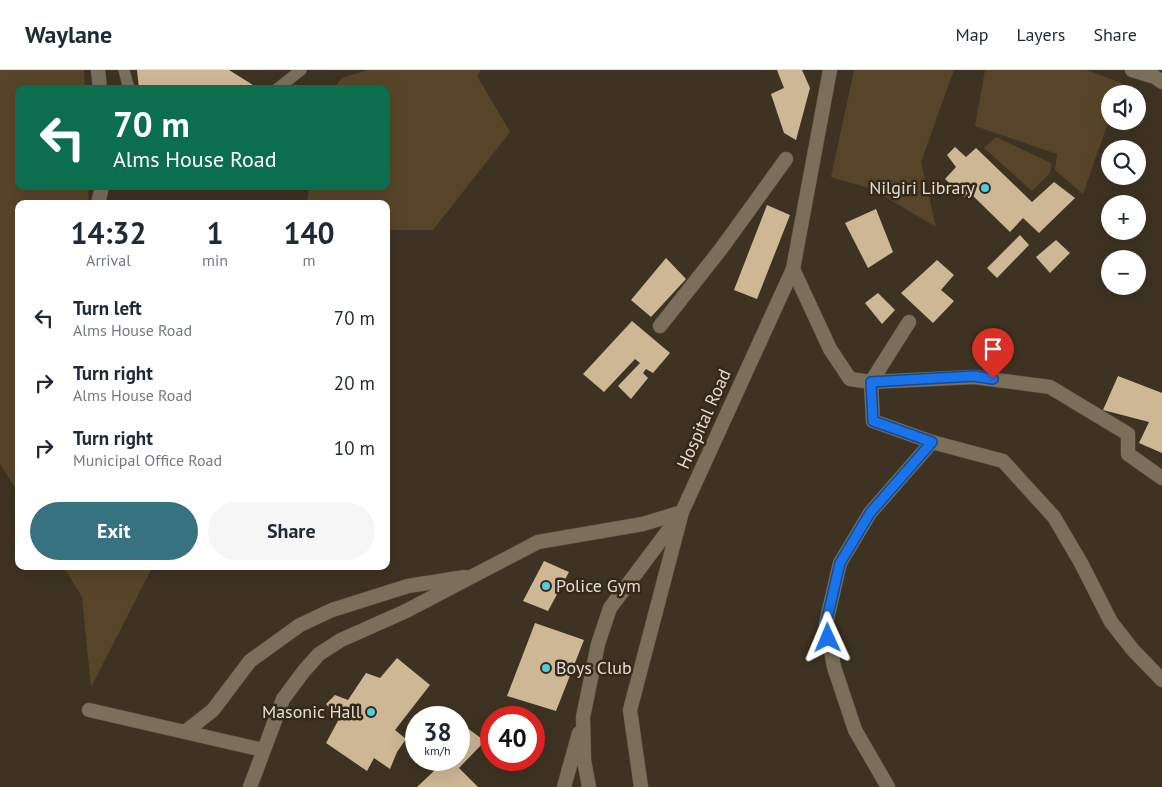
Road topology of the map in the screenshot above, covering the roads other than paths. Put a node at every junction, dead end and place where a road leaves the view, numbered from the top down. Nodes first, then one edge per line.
1 (98, 70) edge
2 (124, 70) edge
3 (300, 70) edge
4 (830, 70) edge
5 (1132, 70) edge
6 (1162, 82) edge
7 (100, 85) edge
8 (128, 85) edge
9 (282, 85) edge
10 (786, 159) dead end
11 (793, 269) junction
12 (909, 322) dead end
13 (660, 326) dead end
14 (871, 382) junction
15 (932, 442) junction
16 (1162, 478) edge
17 (682, 512) junction
18 (474, 576) junction
19 (1162, 680) edge
20 (89, 710) dead end
21 (583, 717) junction
22 (185, 732) junction
23 (263, 750) junction
24 (250, 787) edge
25 (564, 787) edge
26 (589, 787) edge
27 (641, 787) edge
28 (888, 787) edge

1 - 7 street
2 - 8 lane
3 - 9 lane
4 - 11 street, Hospital Road
5 - 6 street
10 - 13 street
11 - 14 street
11 - 17 street, Hospital Road
12 - 14 street
14 - 15 street
14 - 16 street
15 - 19 street
15 - 28 street
17 - 18 street
17 - 21 street
17 - 27 street, Hospital Road
18 - 22 street
18 - 23 street
20 - 22 street
21 - 25 street
21 - 26 street
22 - 23 street
23 - 24 street

